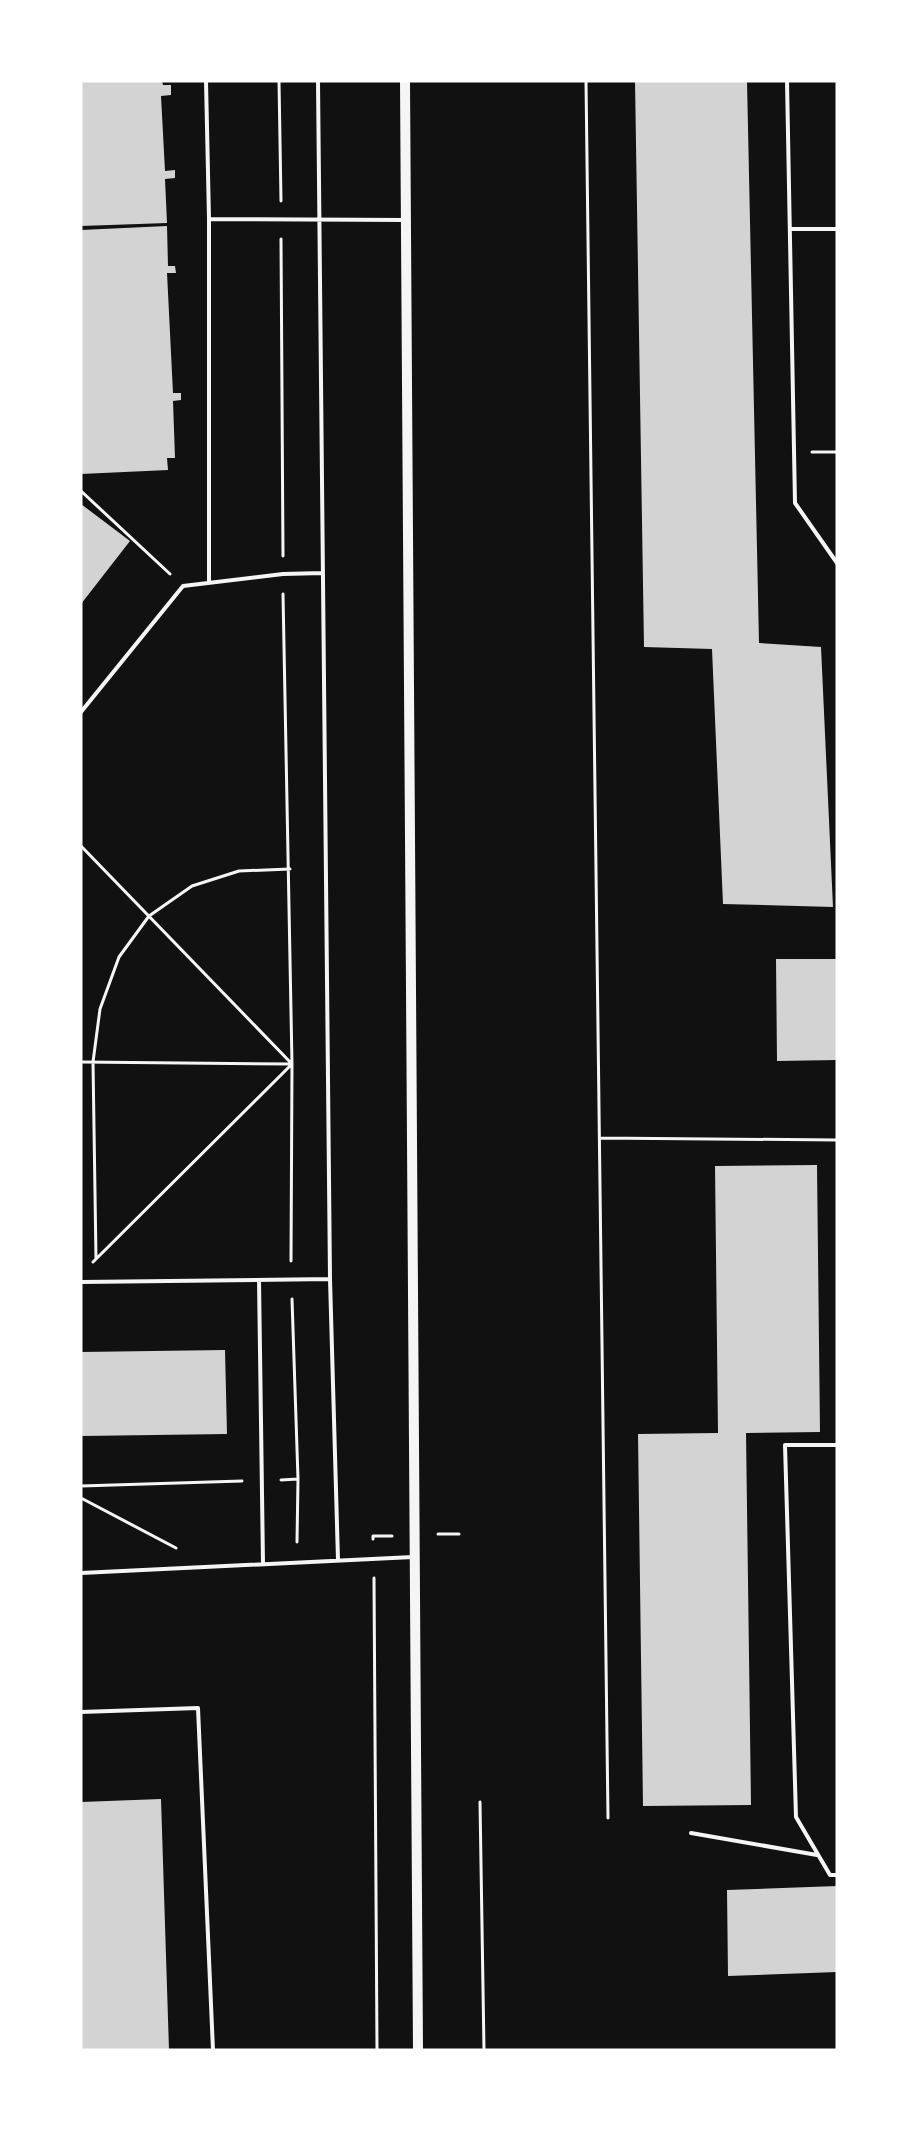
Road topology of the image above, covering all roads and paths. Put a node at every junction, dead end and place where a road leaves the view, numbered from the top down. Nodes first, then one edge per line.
1 (206, 81) edge
2 (279, 81) edge
3 (318, 81) edge
4 (405, 81) edge
5 (586, 81) edge
6 (787, 81) edge
7 (209, 219) junction
8 (281, 220) junction
9 (320, 220) junction
10 (406, 220) junction
11 (790, 229) junction
12 (837, 229) edge
13 (81, 491) edge
14 (837, 563) edge
15 (323, 573) junction
16 (283, 574) junction
17 (209, 582) junction
18 (183, 586) junction
19 (81, 712) edge
20 (81, 846) edge
21 (290, 869) junction
22 (150, 916) junction
23 (81, 1062) edge
24 (93, 1062) junction
25 (292, 1064) junction
26 (600, 1138) junction
27 (837, 1140) edge
28 (96, 1259) junction
29 (91, 1264) dead end
30 (259, 1280) junction
31 (291, 1280) junction
32 (330, 1280) junction
33 (81, 1282) edge
34 (837, 1445) edge
35 (298, 1480) junction
36 (262, 1481) junction
37 (81, 1486) edge
38 (81, 1498) edge
39 (459, 1534) dead end
40 (415, 1535) junction
41 (263, 1544) junction
42 (178, 1549) dead end
43 (415, 1556) junction
44 (373, 1558) junction
45 (338, 1560) junction
46 (263, 1564) junction
47 (81, 1573) edge
48 (81, 1712) edge
49 (480, 1802) dead end
50 (608, 1818) dead end
51 (691, 1833) dead end
52 (817, 1855) junction
53 (837, 1875) edge
54 (213, 2050) edge
55 (377, 2050) edge
56 (418, 2050) edge
57 (484, 2050) edge

1 - 7 lane
2 - 8 path
3 - 9 lane
4 - 10 main road
5 - 26 path
6 - 11 lane
7 - 8 lane
7 - 17 lane
8 - 9 lane
8 - 16 path
9 - 10 lane
9 - 15 lane
10 - 40 main road
11 - 12 lane
11 - 14 lane
13 - 18 path
15 - 16 lane
15 - 32 lane
16 - 17 lane
16 - 21 path
17 - 18 lane
18 - 19 lane
20 - 22 path
21 - 22 path
21 - 25 path
22 - 24 path
22 - 25 path
23 - 24 path
24 - 25 path
24 - 28 path
25 - 28 path
25 - 31 path
26 - 27 path
26 - 50 path
28 - 29 path
30 - 31 lane
30 - 33 lane
30 - 36 lane
31 - 32 lane
31 - 35 path
32 - 45 lane
34 - 52 lane
35 - 36 path
35 - 41 path
36 - 37 path
36 - 41 lane
38 - 42 path
39 - 40 path
40 - 43 main road
40 - 44 path
41 - 46 lane
43 - 44 lane
43 - 56 main road
44 - 45 lane
44 - 55 path
45 - 46 lane
46 - 47 lane
48 - 54 lane
49 - 57 path
51 - 52 lane
52 - 53 lane

